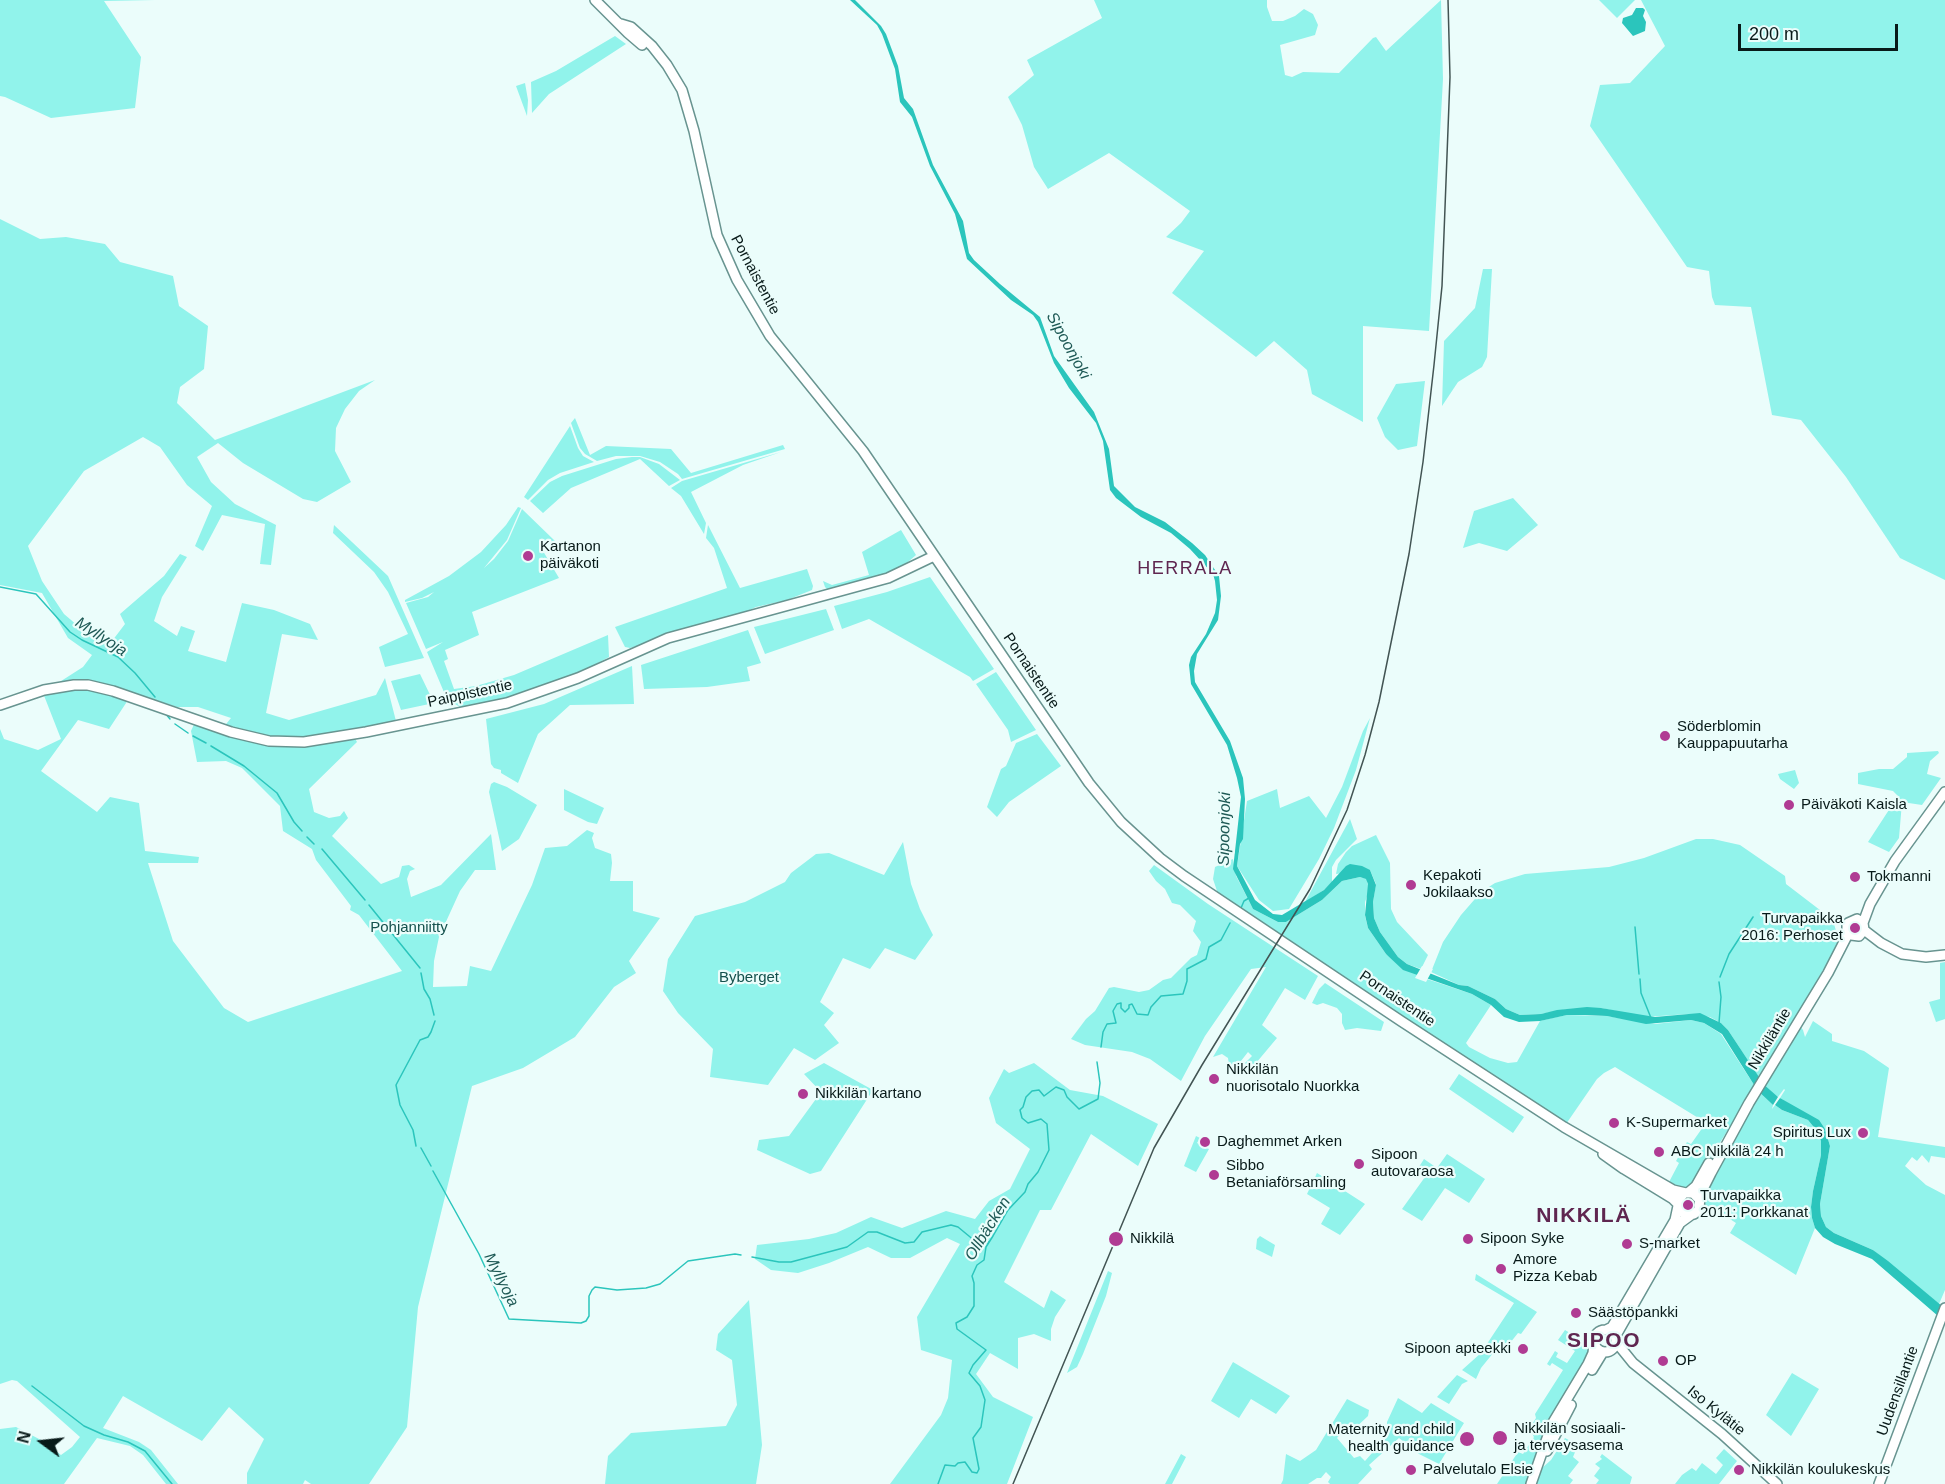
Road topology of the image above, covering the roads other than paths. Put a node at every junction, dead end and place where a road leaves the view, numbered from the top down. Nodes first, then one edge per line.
1 (595, 0) edge
2 (934, 556) junction
3 (0, 705) edge
4 (1945, 792) edge
5 (1860, 929) junction
6 (1847, 931) junction
7 (1945, 955) edge
8 (1828, 973) junction
9 (1737, 1122) junction
10 (1583, 1138) junction
11 (1687, 1193) junction
12 (1700, 1200) junction
13 (1678, 1205) junction
14 (1693, 1215) junction
15 (1945, 1308) edge
16 (1606, 1330) junction
17 (1616, 1339) junction
18 (1594, 1344) junction
19 (1606, 1351) junction
20 (1633, 1363) junction
21 (1536, 1472) junction
22 (1532, 1484) edge
23 (1777, 1484) edge
24 (1879, 1484) edge

1 - 2 street, Pornaistentie
2 - 3 street, Paippistentie
2 - 10 street, Pornaistentie
4 - 5 street, Nikkiläntie
5 - 6 street
5 - 6 street, Nikkiläntie
5 - 7 street
5 - 8 street, Nikkiläntie
6 - 8 street, Nikkiläntie
8 - 9 street, Nikkiläntie
9 - 11 street, Nikkiläntie
9 - 12 street, Nikkiläntie
10 - 11 street, Pornaistentie
10 - 13 street, Pornaistentie
11 - 12 street
11 - 13 street
12 - 14 street
13 - 14 street
13 - 16 street
14 - 17 street
15 - 24 street, Uudensillantie
16 - 17 street
16 - 18 street
17 - 19 street
17 - 20 street, Iso Kylätie
18 - 19 street
18 - 21 street
19 - 20 street, Iso Kylätie
19 - 21 street
20 - 23 street, Iso Kylätie
21 - 22 street

